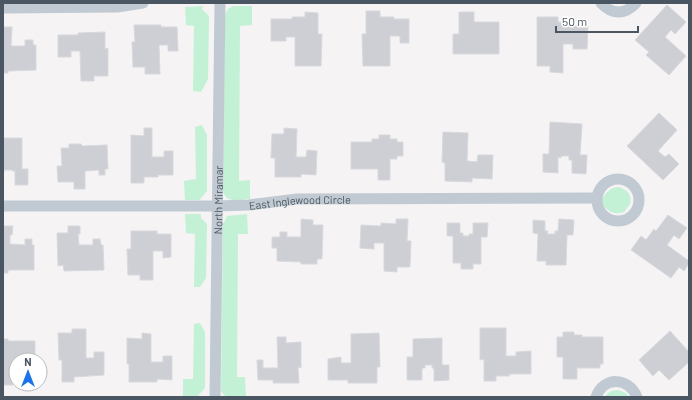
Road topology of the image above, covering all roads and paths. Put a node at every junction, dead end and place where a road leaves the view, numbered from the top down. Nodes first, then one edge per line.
1 (143, 3) edge
2 (220, 3) edge
3 (602, 3) edge
4 (636, 3) edge
5 (3, 8) edge
6 (596, 198) dead end
7 (3, 206) edge
8 (217, 206) junction
9 (215, 397) edge
10 (596, 397) edge
11 (637, 397) edge

1 - 5 street
2 - 8 street, North Miramar
3 - 4 street
6 - 8 street, East Inglewood Circle
7 - 8 street, East Inglewood Circle
8 - 9 street, North Miramar
10 - 11 street

